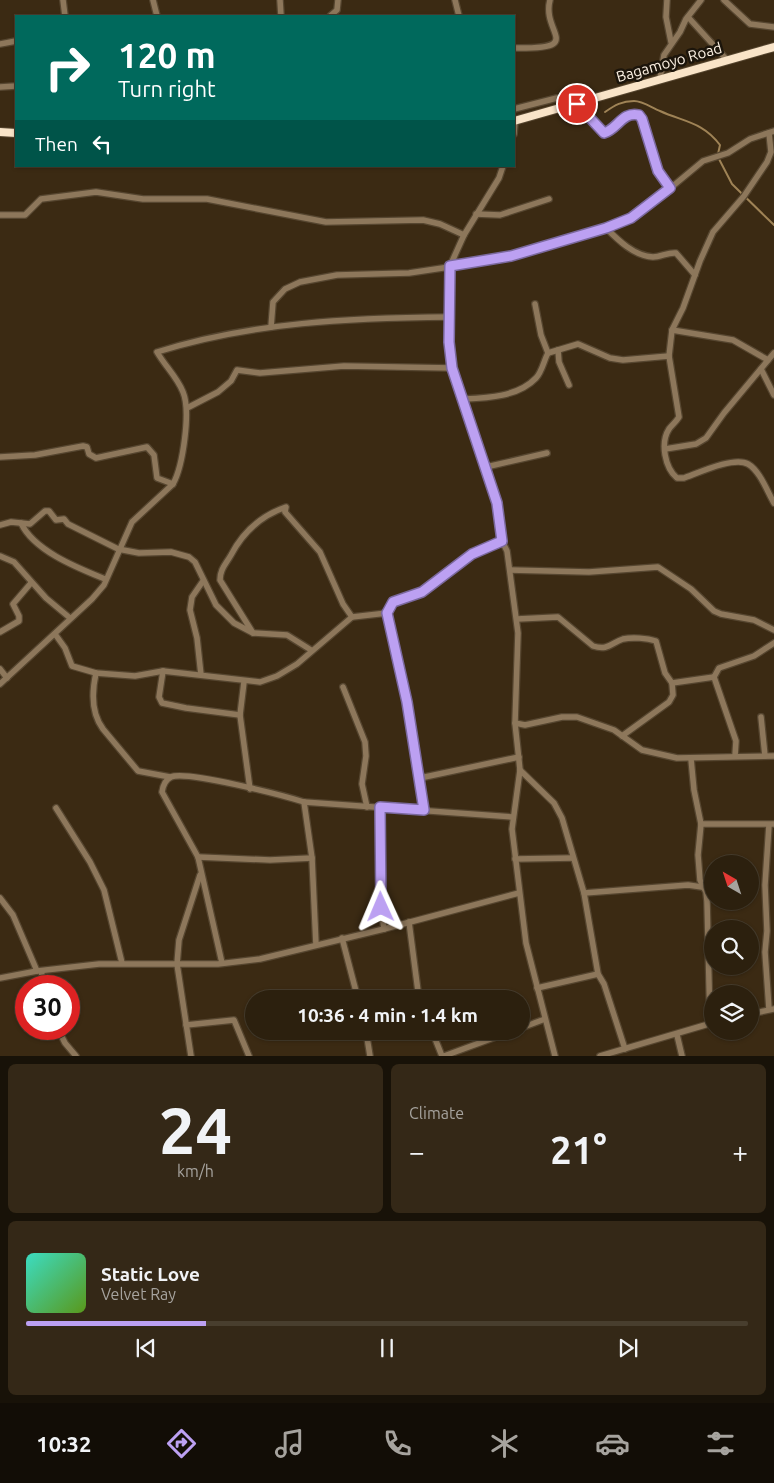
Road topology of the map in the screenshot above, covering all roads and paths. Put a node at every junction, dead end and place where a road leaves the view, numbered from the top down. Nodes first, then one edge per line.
1 (63, 0) edge
2 (153, 0) edge
3 (280, 0) edge
4 (338, 0) edge
5 (455, 0) edge
6 (550, 0) edge
7 (667, 0) edge
8 (701, 0) edge
9 (724, 0) edge
10 (65, 15) edge
11 (158, 15) edge
12 (281, 15) edge
13 (331, 15) edge
14 (459, 15) edge
15 (688, 17) junction
16 (774, 27) edge
17 (15, 41) edge
18 (672, 42) junction
19 (0, 44) edge
20 (774, 47) edge
21 (515, 48) edge
22 (727, 60) junction
23 (660, 78) junction
24 (15, 86) edge
25 (0, 87) edge
26 (575, 105) junction
27 (515, 109) edge
28 (515, 121) edge
29 (0, 132) edge
30 (772, 132) edge
31 (15, 133) edge
32 (503, 167) edge
33 (670, 188) junction
34 (549, 198) dead end
35 (476, 214) junction
36 (0, 215) edge
37 (606, 228) junction
38 (464, 235) junction
39 (450, 266) junction
40 (695, 276) junction
41 (535, 304) dead end
42 (450, 317) junction
43 (271, 327) junction
44 (672, 330) junction
45 (558, 350) junction
46 (548, 353) junction
47 (774, 353) edge
48 (669, 356) junction
49 (768, 360) junction
50 (452, 368) junction
51 (761, 369) junction
52 (569, 385) dead end
53 (774, 395) edge
54 (463, 398) junction
55 (187, 408) junction
56 (665, 449) junction
57 (548, 453) dead end
58 (0, 457) edge
59 (486, 467) junction
60 (173, 484) junction
61 (774, 503) edge
62 (21, 523) junction
63 (0, 525) edge
64 (502, 541) junction
65 (118, 549) junction
66 (0, 556) edge
67 (510, 570) junction
68 (106, 580) junction
69 (203, 581) junction
70 (31, 583) junction
71 (387, 613) junction
72 (352, 617) junction
73 (70, 618) junction
74 (517, 618) junction
75 (774, 630) edge
76 (0, 632) edge
77 (253, 633) junction
78 (56, 634) junction
79 (774, 643) edge
80 (311, 650) junction
81 (0, 669) edge
82 (163, 671) junction
83 (96, 673) junction
84 (201, 675) junction
85 (714, 677) junction
86 (7, 678) junction
87 (244, 682) junction
88 (672, 683) junction
89 (0, 684) edge
90 (343, 687) dead end
91 (240, 714) junction
92 (760, 717) dead end
93 (515, 723) junction
94 (622, 736) junction
95 (735, 756) junction
96 (765, 756) junction
97 (774, 756) edge
98 (519, 758) junction
99 (691, 759) junction
100 (520, 770) junction
101 (170, 777) junction
102 (420, 778) junction
103 (250, 789) junction
104 (304, 802) junction
105 (368, 806) junction
106 (380, 807) junction
107 (56, 808) dead end
108 (424, 810) junction
109 (512, 817) junction
110 (701, 824) junction
111 (771, 824) edge
112 (198, 857) junction
113 (312, 858) junction
114 (573, 858) junction
115 (515, 859) junction
116 (201, 874) junction
117 (702, 887) junction
118 (518, 893) junction
119 (584, 893) junction
120 (0, 898) edge
121 (409, 922) junction
122 (384, 930) junction
123 (342, 938) junction
124 (316, 946) junction
125 (122, 963) junction
126 (222, 963) junction
127 (176, 964) junction
128 (39, 971) junction
129 (598, 974) junction
130 (40, 975) edge
131 (0, 978) edge
132 (710, 985) edge
133 (537, 988) junction
134 (356, 990) edge
135 (418, 990) edge
136 (772, 1009) edge
137 (759, 1012) edge
138 (545, 1019) junction
139 (186, 1025) junction
140 (530, 1025) edge
141 (704, 1025) edge
142 (677, 1034) junction
143 (64, 1040) edge
144 (367, 1040) edge
145 (436, 1040) edge
146 (487, 1040) edge
147 (625, 1049) junction
148 (76, 1056) edge
149 (191, 1056) edge
150 (249, 1056) edge
151 (370, 1056) edge
152 (443, 1056) edge
153 (555, 1056) edge
154 (600, 1056) edge
155 (682, 1056) edge

1 - 10 street
2 - 11 street
3 - 12 street
4 - 13 street
5 - 14 street
6 - 21 street
7 - 18 street
8 - 15 street
9 - 16 street
15 - 18 street
15 - 22 street
17 - 19 street
18 - 23 street
20 - 22 highway, Bagamoyo Road
22 - 23 highway, Bagamoyo Road
23 - 26 highway, Bagamoyo Road
24 - 25 street
26 - 27 street
26 - 28 highway, Bagamoyo Road
26 - 33 street
29 - 31 highway
30 - 33 street
30 - 40 street
32 - 35 street
33 - 37 street
34 - 35 street
35 - 38 street
36 - 38 street
37 - 39 street
37 - 40 street
38 - 39 street
39 - 42 street
39 - 43 street
40 - 44 street
41 - 46 street
42 - 43 street
42 - 50 street
43 - 55 street
44 - 48 street
44 - 49 street
45 - 46 street
45 - 48 street
45 - 52 street
46 - 54 street
47 - 49 street
48 - 56 street
49 - 51 street
50 - 54 street
50 - 55 street
51 - 53 street
51 - 56 street
54 - 59 street
55 - 60 street
56 - 61 street
57 - 59 street
58 - 60 street
59 - 64 street
60 - 65 street
62 - 63 street
62 - 65 street
62 - 68 street
64 - 67 street
64 - 71 street
65 - 68 street
65 - 69 street
66 - 70 street
67 - 74 street
67 - 75 street
68 - 73 street
69 - 77 street
69 - 84 street
70 - 73 street
70 - 76 street
71 - 72 street
71 - 102 street
72 - 77 street
72 - 80 street
73 - 78 street
74 - 88 street
74 - 93 street
77 - 80 street
78 - 83 street
78 - 86 street
79 - 85 street
80 - 87 street
81 - 86 street
82 - 83 street
82 - 84 street
82 - 91 street
83 - 101 street
84 - 87 street
85 - 88 street
85 - 95 street
86 - 89 street
87 - 91 street
88 - 94 street
90 - 105 street
91 - 103 street
92 - 96 street
93 - 94 street
93 - 98 street
94 - 99 street
95 - 96 street
95 - 99 street
96 - 97 street
98 - 100 street
98 - 102 street
99 - 110 street
100 - 109 street
100 - 114 street
101 - 103 street
101 - 112 street
102 - 108 street
103 - 104 street
104 - 105 street
104 - 113 street
105 - 106 street
106 - 108 street
106 - 122 street
107 - 125 street
108 - 109 street
109 - 115 street
110 - 111 street
110 - 117 street
111 - 136 street
112 - 113 street
112 - 116 street
113 - 124 street
114 - 115 street
114 - 119 street
115 - 118 street
116 - 126 street
116 - 127 street
117 - 119 street
117 - 132 street
118 - 121 street
118 - 133 street
119 - 129 street
120 - 128 street
121 - 122 street
121 - 135 street
122 - 123 street
123 - 124 street
123 - 134 street
124 - 126 street
125 - 127 street
125 - 128 street
126 - 127 street
127 - 139 street
128 - 130 street
128 - 131 street
129 - 133 street
129 - 147 street
133 - 138 street
136 - 137 street
138 - 140 street
138 - 153 street
139 - 149 street
139 - 150 street
141 - 142 street
142 - 147 street
142 - 155 street
143 - 148 street
144 - 151 street
145 - 152 street
146 - 152 street
147 - 154 street

